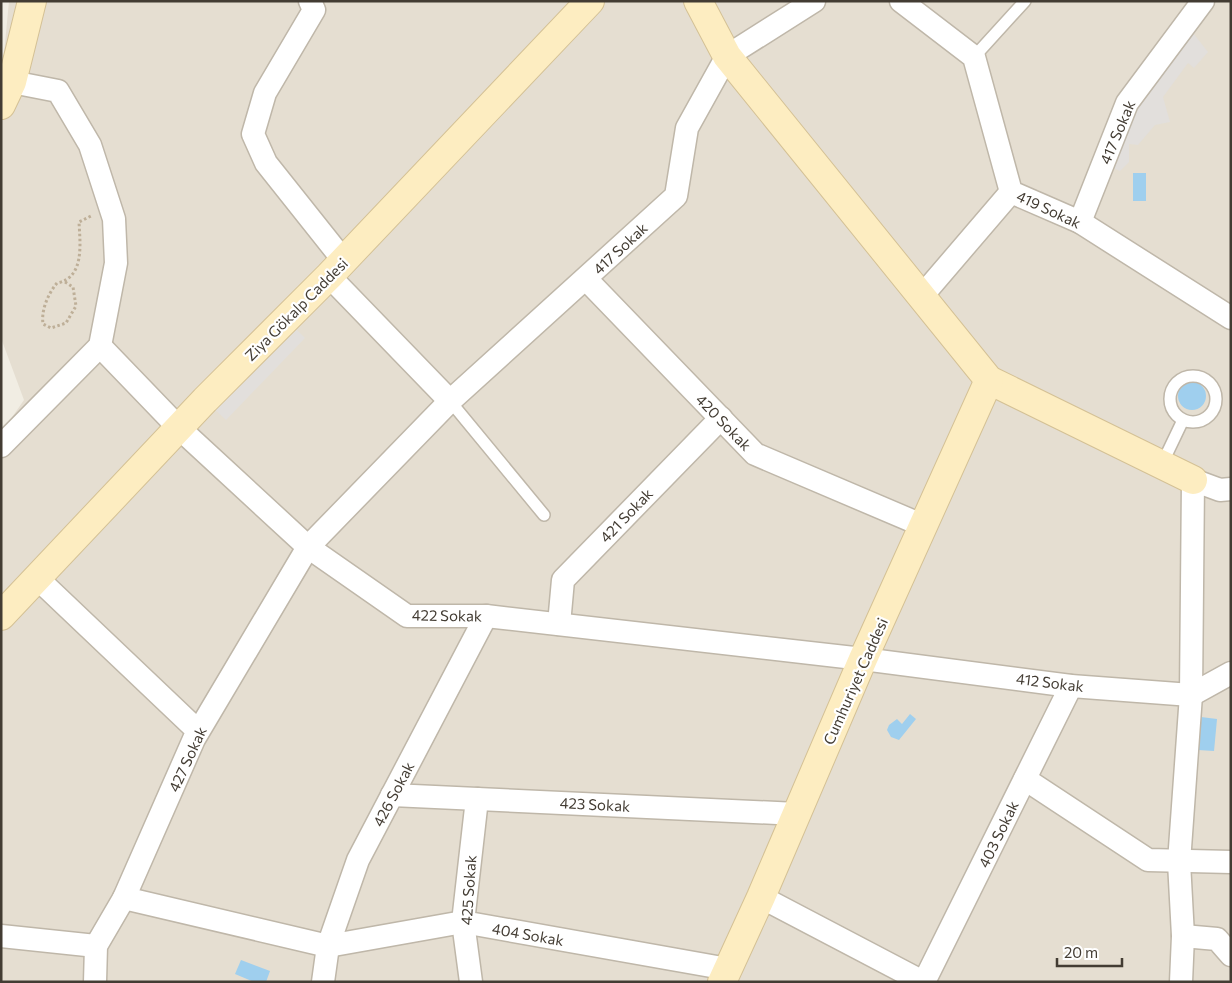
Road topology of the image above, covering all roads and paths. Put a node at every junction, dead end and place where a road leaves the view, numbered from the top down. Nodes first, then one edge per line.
1 (32, 1) edge
2 (310, 1) edge
3 (590, 1) edge
4 (698, 1) edge
5 (814, 1) edge
6 (901, 1) edge
7 (1025, 1) edge
8 (1203, 1) edge
9 (727, 56) junction
10 (974, 57) junction
11 (6, 94) edge
12 (1011, 192) junction
13 (110, 206) junction
14 (1080, 222) junction
15 (336, 268) junction
16 (586, 279) junction
17 (65, 282) junction
18 (922, 296) junction
19 (1231, 318) edge
20 (100, 346) junction
21 (989, 380) junction
22 (450, 400) junction
23 (721, 418) junction
24 (1183, 420) junction
25 (178, 428) junction
26 (1, 446) edge
27 (1162, 464) junction
28 (1193, 480) junction
29 (1231, 489) edge
30 (544, 515) dead end
31 (924, 526) junction
32 (308, 547) junction
33 (37, 578) junction
34 (1, 616) edge
35 (486, 616) junction
36 (559, 624) junction
37 (864, 659) junction
38 (1231, 673) edge
39 (1071, 686) junction
40 (1191, 695) junction
41 (198, 731) junction
42 (1024, 779) junction
43 (392, 794) junction
44 (477, 799) junction
45 (797, 814) junction
46 (1179, 862) junction
47 (1231, 862) edge
48 (762, 897) junction
49 (124, 898) junction
50 (463, 922) junction
51 (1, 936) edge
52 (1183, 936) junction
53 (96, 946) junction
54 (328, 946) junction
55 (1231, 955) edge
56 (725, 976) edge
57 (95, 982) edge
58 (323, 982) edge
59 (471, 982) edge
60 (924, 982) edge
61 (1181, 982) edge

1 - 11 street
2 - 15 street
3 - 15 street, Ziya Gökalp Caddesi
4 - 9 street
5 - 9 street
6 - 10 street
7 - 10 lane
8 - 14 street, 417 Sokak
9 - 16 street, 417 Sokak
9 - 18 street
10 - 12 street, 419 Sokak
11 - 13 street
12 - 14 street, 419 Sokak
12 - 18 street
13 - 17 path
13 - 20 street
14 - 19 street, 419 Sokak
15 - 22 street
15 - 25 street, Ziya Gökalp Caddesi
16 - 22 street, 417 Sokak
16 - 23 street, 420 Sokak
17 - 17 path
18 - 21 street
20 - 25 street, 422 Sokak
20 - 26 street
21 - 27 street
21 - 31 street, Cumhuriyet Caddesi
22 - 30 lane
22 - 32 street, 417 Sokak
23 - 31 street, 420 Sokak
23 - 36 street, 421 Sokak
24 - 24 lane
24 - 27 lane
25 - 32 street, 422 Sokak
25 - 33 street, Ziya Gökalp Caddesi
27 - 28 street
28 - 29 street
28 - 40 street
31 - 37 street, Cumhuriyet Caddesi
32 - 35 street, 422 Sokak
32 - 41 street, 427 Sokak
33 - 34 street, Ziya Gökalp Caddesi
33 - 41 street
35 - 36 street, 422 Sokak
35 - 43 street, 426 Sokak
36 - 37 street, 422 Sokak
37 - 39 street, 412 Sokak
37 - 45 street, Cumhuriyet Caddesi
38 - 40 street
39 - 40 street, 412 Sokak
39 - 42 street, 403 Sokak
40 - 46 street
41 - 49 street, 427 Sokak
42 - 46 street
42 - 60 street, 403 Sokak
43 - 44 street, 423 Sokak
43 - 54 street, 426 Sokak
44 - 45 street, 423 Sokak
44 - 50 street, 425 Sokak
45 - 48 street, Cumhuriyet Caddesi
46 - 47 street
46 - 52 street
48 - 56 street, Cumhuriyet Caddesi
48 - 60 street
49 - 53 street, 427 Sokak
49 - 54 street
50 - 54 street, 404 Sokak
50 - 56 street, 404 Sokak
50 - 59 street, 425 Sokak
51 - 53 street
52 - 55 street
52 - 61 street
53 - 57 street, 427 Sokak
54 - 58 street, 426 Sokak

